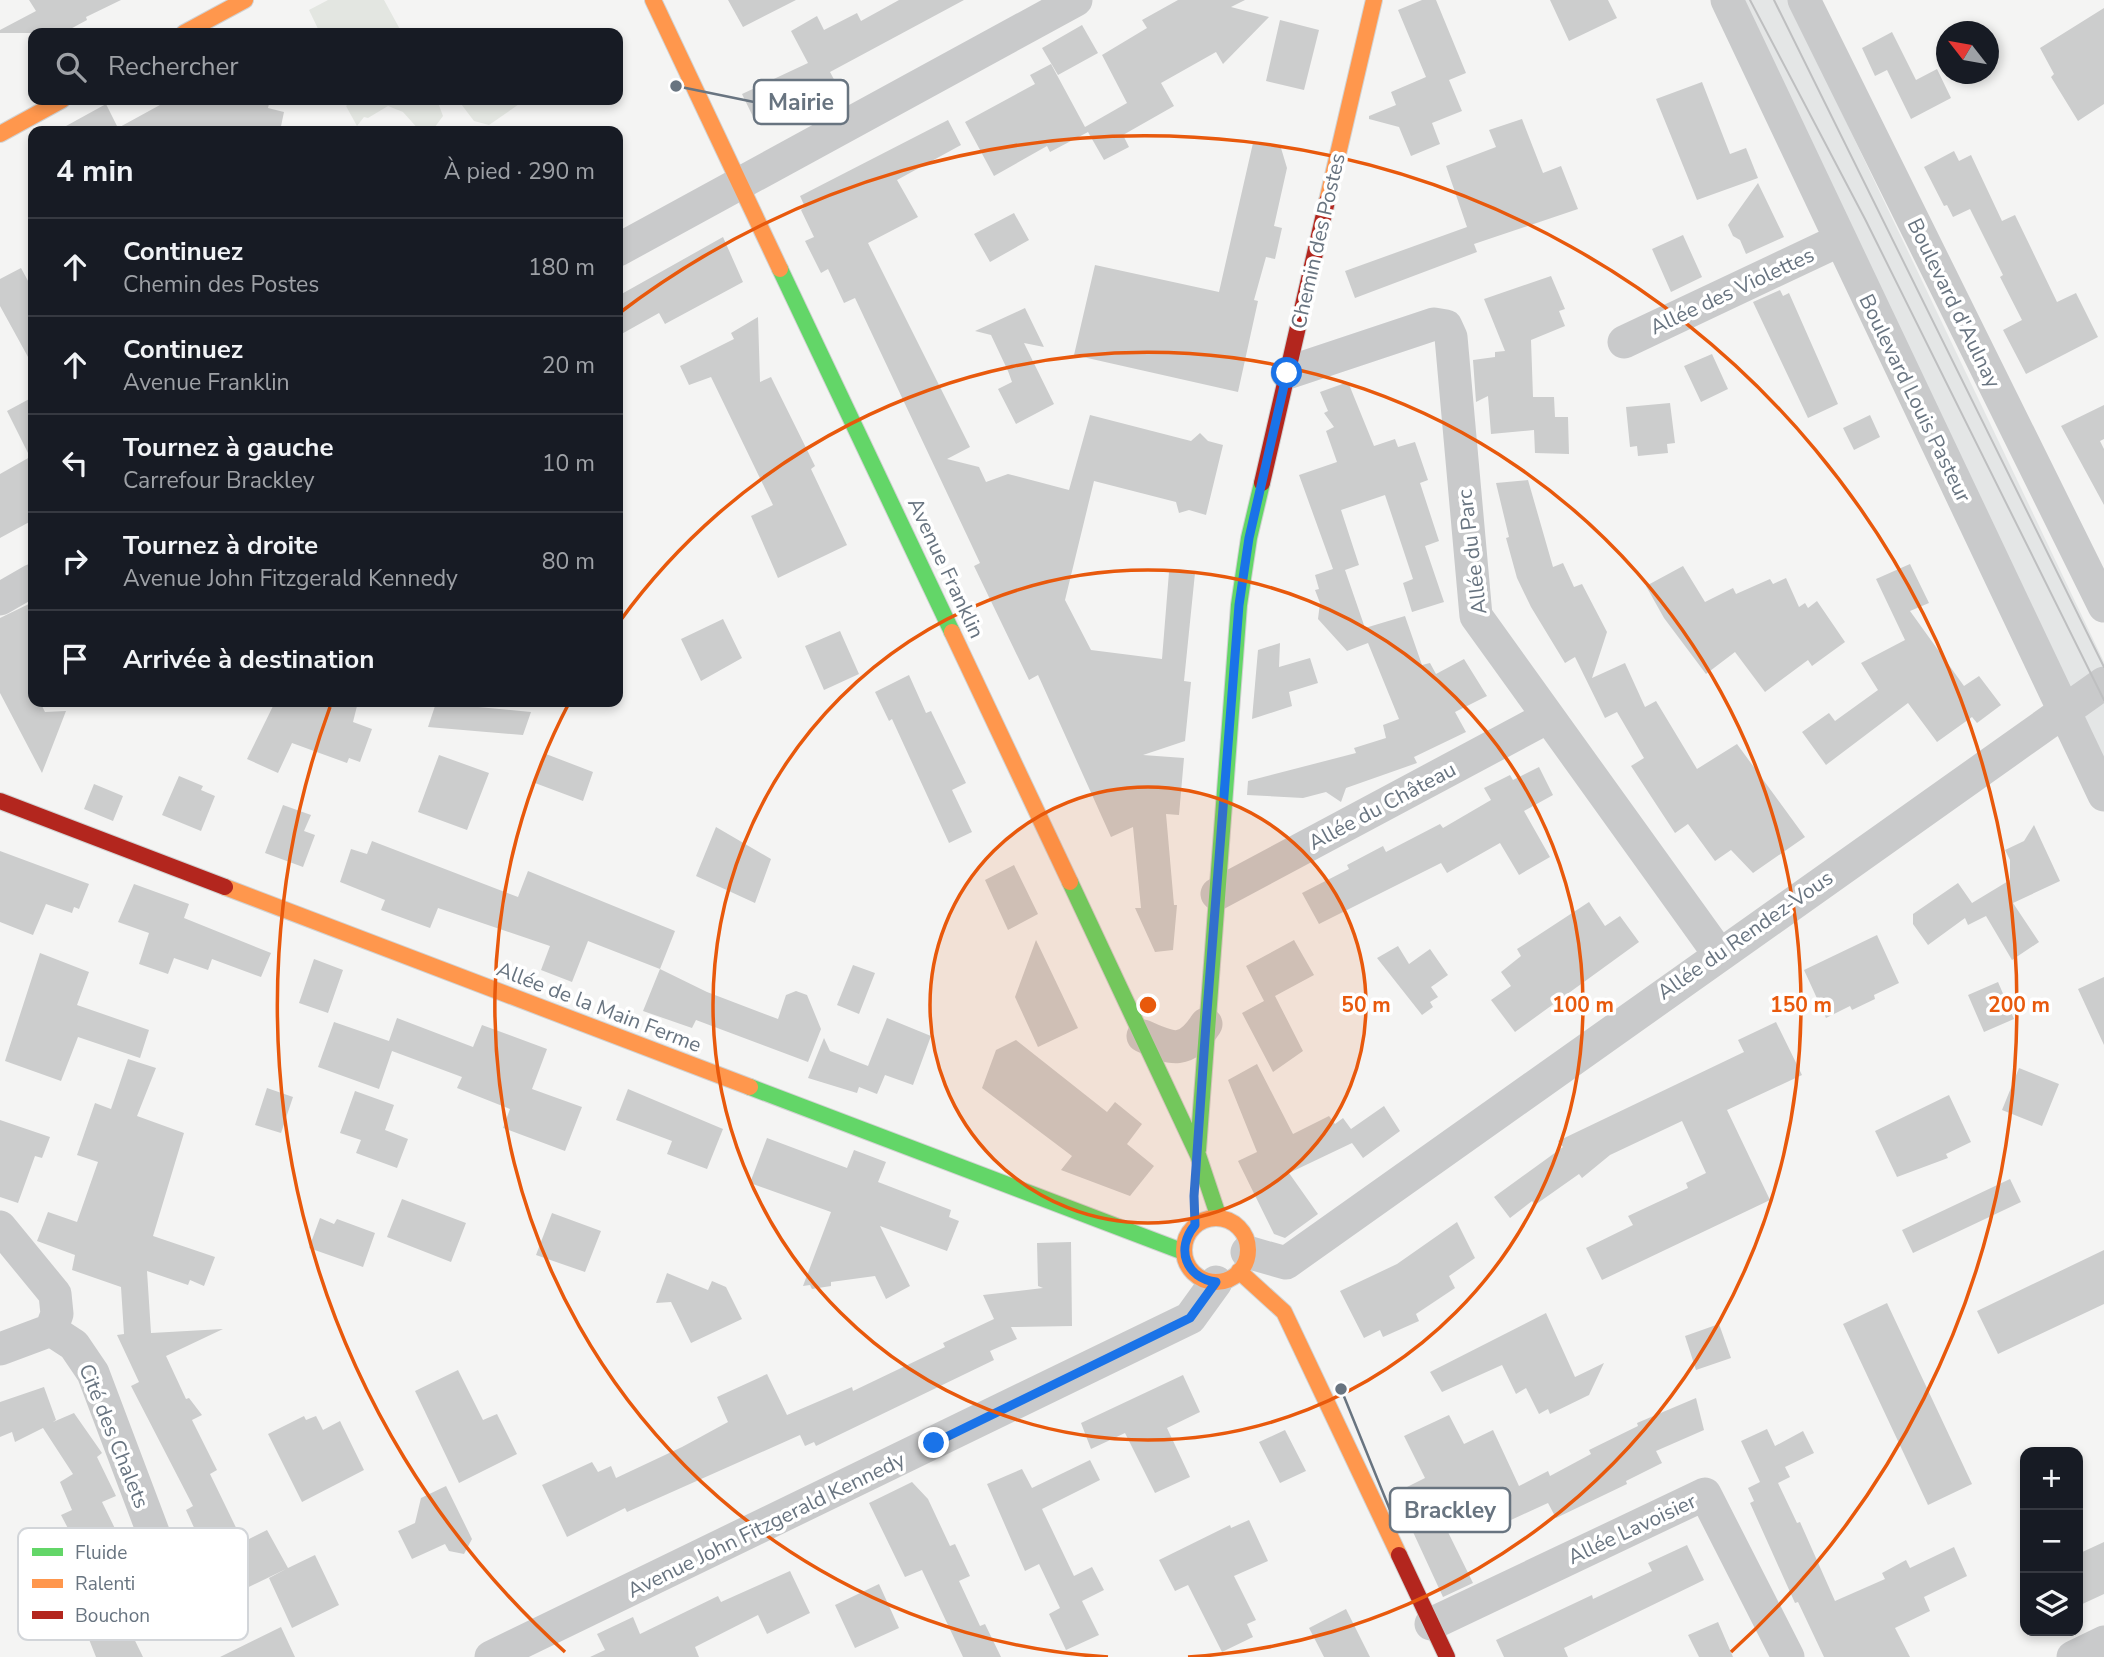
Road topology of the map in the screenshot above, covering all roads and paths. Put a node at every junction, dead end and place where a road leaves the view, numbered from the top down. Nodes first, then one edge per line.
1 (245, 0) edge
2 (653, 0) edge
3 (1076, 0) edge
4 (1374, 0) edge
5 (1727, 0) edge
6 (1804, 0) edge
7 (193, 28) edge
8 (53, 105) edge
9 (0, 134) edge
10 (740, 181) junction
11 (1840, 240) junction
12 (623, 247) edge
13 (1623, 342) dead end
14 (1287, 373) junction
15 (28, 583) edge
16 (0, 599) edge
17 (2104, 606) edge
18 (2104, 683) edge
19 (2064, 710) junction
20 (1548, 717) junction
21 (2104, 795) edge
22 (0, 801) edge
23 (1217, 894) junction
24 (1719, 954) junction
25 (1206, 1024) junction
26 (1143, 1036) junction
27 (1198, 1155) junction
28 (1219, 1219) junction
29 (1195, 1225) junction
30 (0, 1227) edge
31 (1184, 1252) junction
32 (1286, 1263) junction
33 (1234, 1269) junction
34 (1284, 1312) junction
35 (51, 1330) junction
36 (0, 1349) edge
37 (151, 1528) edge
38 (1431, 1624) junction
39 (2104, 1642) edge
40 (491, 1657) edge
41 (1447, 1657) edge
42 (1787, 1657) edge
43 (2073, 1657) edge

1 - 7 street
2 - 10 street, Avenue Franklin
3 - 10 street
4 - 14 street, Chemin des Postes
5 - 11 street, Boulevard Louis Pasteur
6 - 17 street, Boulevard d'Aulnay
8 - 9 street
10 - 12 street
10 - 26 street, Avenue Franklin
11 - 13 street, Allée des Violettes
11 - 19 street, Boulevard Louis Pasteur
14 - 20 street, Allée du Parc
14 - 23 street, Chemin des Postes
15 - 16 street
18 - 19 street, Allée du Rendez-Vous
19 - 21 street, Boulevard Louis Pasteur
19 - 24 street, Allée du Rendez-Vous
20 - 23 street, Allée du Château
20 - 24 street, Allée du Parc
22 - 31 street, Allée de la Main Ferme
23 - 25 street, Chemin des Postes
24 - 32 street, Allée du Rendez-Vous
25 - 26 street
25 - 27 street, Chemin des Postes
26 - 27 street, Avenue Franklin
27 - 28 street, Avenue Franklin
27 - 29 street
28 - 29 street
28 - 33 street
29 - 31 street
30 - 35 street
31 - 33 street
32 - 33 street
32 - 34 street
33 - 34 street
33 - 40 street, Avenue John Fitzgerald Kennedy
34 - 38 street
35 - 36 street
35 - 37 street, Cité des Chalets
38 - 41 street
38 - 42 street, Allée Lavoisier
39 - 43 street

